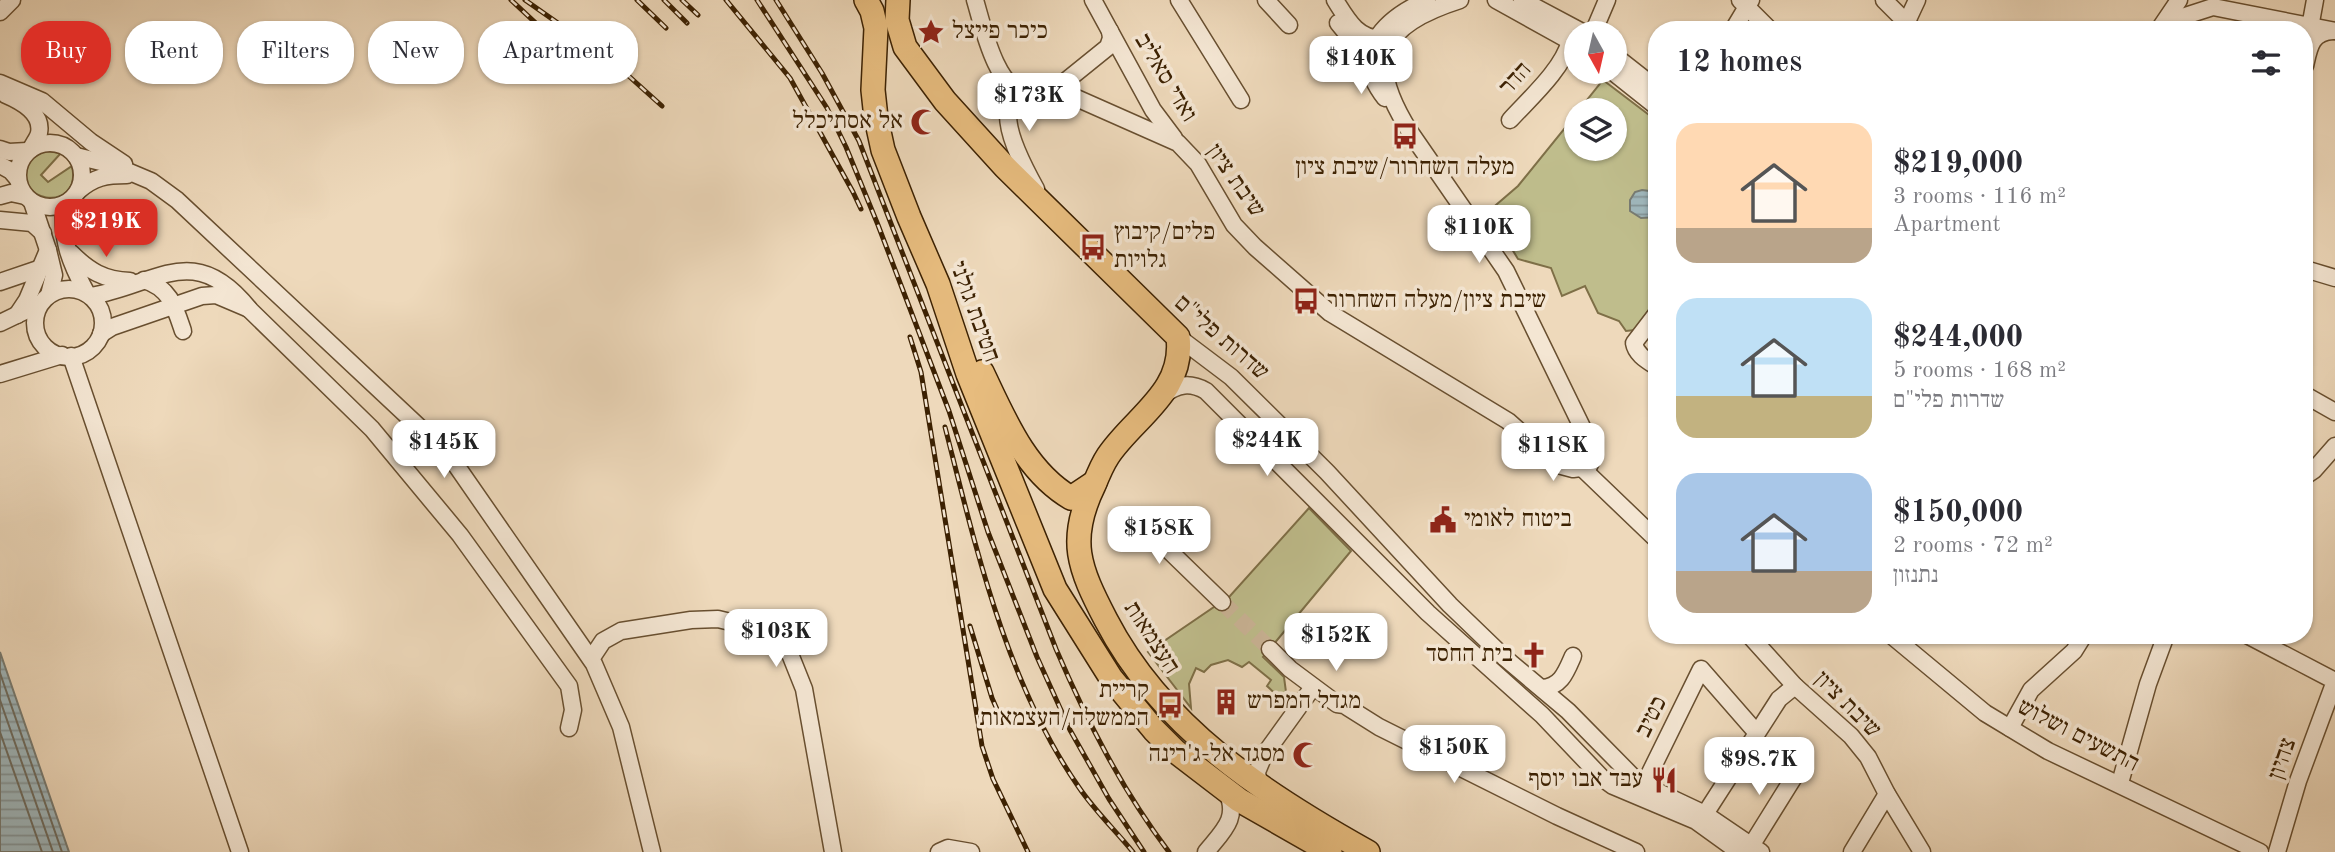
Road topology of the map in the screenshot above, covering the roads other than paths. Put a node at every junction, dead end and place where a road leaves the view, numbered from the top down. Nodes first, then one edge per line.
1 (12, 0) edge
2 (866, 0) edge
3 (898, 0) edge
4 (975, 0) edge
5 (1093, 0) edge
6 (1179, 0) edge
7 (1266, 0) edge
8 (1324, 0) edge
9 (1335, 0) edge
10 (1427, 0) edge
11 (1460, 0) edge
12 (1496, 0) edge
13 (1522, 0) edge
14 (1884, 0) edge
15 (1917, 0) edge
16 (2179, 0) edge
17 (2315, 0) edge
18 (1746, 2) edge
19 (2211, 4) edge
20 (1604, 5) edge
21 (0, 12) edge
22 (1589, 21) edge
23 (1736, 21) edge
24 (1762, 21) edge
25 (1902, 21) edge
26 (1910, 21) edge
27 (2166, 21) edge
28 (2176, 21) edge
29 (2269, 21) edge
30 (2311, 21) edge
31 (1289, 25) dead end
32 (1564, 29) edge
33 (1110, 31) junction
34 (1564, 31) edge
35 (2313, 31) edge
36 (2334, 31) edge
37 (1395, 35) junction
38 (1375, 39) junction
39 (1564, 56) edge
40 (1370, 62) junction
41 (1564, 62) edge
42 (1628, 66) edge
43 (1556, 68) junction
44 (1648, 82) edge
45 (0, 83) edge
46 (1628, 84) edge
47 (1056, 89) junction
48 (1027, 91) junction
49 (0, 93) edge
50 (1241, 100) dead end
51 (1648, 100) edge
52 (1396, 110) junction
53 (61, 116) junction
54 (1510, 120) dead end
55 (1178, 143) junction
56 (0, 149) edge
57 (29, 150) junction
58 (74, 154) junction
59 (0, 165) edge
60 (137, 175) junction
61 (17, 178) junction
62 (78, 191) junction
63 (0, 196) edge
64 (29, 199) junction
65 (64, 204) junction
66 (0, 220) edge
67 (1058, 220) junction
68 (43, 233) junction
69 (66, 249) junction
70 (48, 250) junction
71 (41, 268) junction
72 (2313, 271) edge
73 (2335, 278) edge
74 (142, 281) junction
75 (0, 282) edge
76 (938, 285) junction
77 (89, 295) junction
78 (46, 299) junction
79 (175, 305) junction
80 (250, 310) junction
81 (150, 314) junction
82 (17, 315) junction
83 (0, 323) edge
84 (1648, 325) edge
85 (101, 334) junction
86 (1178, 337) junction
87 (67, 356) junction
88 (1648, 360) edge
89 (0, 374) edge
90 (1161, 397) junction
91 (2313, 400) edge
92 (2335, 412) edge
93 (2335, 446) edge
94 (1580, 459) junction
95 (2313, 471) edge
96 (1095, 482) junction
97 (1648, 531) edge
98 (1153, 535) dead end
99 (1222, 602) tunnel mouth
100 (1757, 644) edge
101 (1902, 644) edge
102 (2078, 644) edge
103 (2163, 644) edge
104 (2264, 644) edge
105 (1270, 649) tunnel mouth
106 (1573, 656) dead end
107 (591, 659) junction
108 (1290, 669) junction
109 (1563, 676) junction
110 (2335, 681) edge
111 (1317, 686) junction
112 (1795, 686) junction
113 (1542, 688) junction
114 (1338, 703) junction
115 (1568, 711) junction
116 (1289, 720) junction
117 (569, 728) dead end
118 (2010, 728) junction
119 (1756, 732) junction
120 (1608, 751) junction
121 (1264, 755) junction
122 (1588, 765) junction
123 (1231, 766) junction
124 (1799, 769) dead end
125 (2120, 783) junction
126 (1644, 785) junction
127 (1259, 786) junction
128 (1226, 790) junction
129 (1887, 794) junction
130 (1705, 814) junction
131 (1269, 817) junction
132 (1226, 826) junction
133 (1750, 850) edge
134 (240, 852) edge
135 (652, 852) edge
136 (833, 852) edge
137 (939, 852) edge
138 (971, 852) edge
139 (1206, 852) edge
140 (1330, 852) edge
141 (1368, 852) edge
142 (1636, 852) edge
143 (1852, 852) edge
144 (1922, 852) edge
145 (2260, 852) edge
146 (2277, 852) edge

1 - 21 street
2 - 76 highway, חטיבת גולני
3 - 67 highway, שדרות פלי"ם
4 - 48 street
5 - 33 street, ואדי סאליב
6 - 50 street
7 - 31 street
8 - 40 street
9 - 38 street
10 - 38 street
11 - 37 street
12 - 34 street
13 - 32 street
14 - 25 street
15 - 26 street
16 - 27 street
17 - 30 street
18 - 23 street
18 - 24 street
19 - 28 street
19 - 29 street
20 - 22 street
33 - 47 street
33 - 55 street, ואדי סאליב
35 - 36 street
37 - 38 street
37 - 52 street
38 - 40 street
39 - 43 street, הדר
40 - 52 street
41 - 43 street, הדר
42 - 44 street
43 - 54 street, הדר
45 - 53 street
46 - 51 street
47 - 48 street, שיבת ציון
47 - 55 street, שיבת ציון
48 - 67 street
49 - 57 street
52 - 94 street
53 - 58 street
53 - 60 street
55 - 94 street, שיבת ציון
56 - 57 street
57 - 58 street
57 - 61 street
58 - 60 street
58 - 62 street
59 - 61 street
60 - 62 street
60 - 107 street
61 - 64 street
62 - 65 street
63 - 64 street
64 - 65 street
64 - 68 street
65 - 69 street
66 - 68 street
67 - 86 highway, שדרות פלי"ם
68 - 70 street
69 - 74 street
69 - 77 street
70 - 71 street
70 - 78 street
71 - 75 street
71 - 82 street
72 - 73 street
74 - 77 street
74 - 79 street
74 - 80 street
76 - 96 highway
76 - 128 highway, חטיבת גולני
77 - 78 street
77 - 85 street
78 - 82 street
78 - 87 street
79 - 80 street
79 - 81 street
79 - 81 street
80 - 117 street
81 - 85 street
82 - 83 street
84 - 88 street
85 - 87 street
86 - 90 highway, העצמאות
86 - 113 street, שדרות פלי"ם
87 - 89 street
87 - 134 street
90 - 96 highway, העצמאות
90 - 122 street, שדרות פלי"ם
91 - 92 street
93 - 95 street
94 - 97 street, שיבת ציון
96 - 123 highway, העצמאות
98 - 99 street
100 - 112 street, שיבת ציון
101 - 118 street, התשעים ושלוש
102 - 118 street
103 - 125 street
104 - 110 street
105 - 108 street
106 - 109 street
107 - 135 street
107 - 136 street
108 - 111 street
108 - 116 street
109 - 113 street
109 - 115 street
110 - 146 street, צהיון
111 - 114 street
111 - 116 street
112 - 119 street
112 - 129 street, שיבת ציון
113 - 115 street, שדרות פלי"ם
114 - 116 street
114 - 142 street
115 - 120 street, שדרות פלי"ם
116 - 121 street
118 - 125 street, התשעים ושלוש
119 - 126 street, כטיב
119 - 130 street
120 - 122 street
120 - 126 street, שדרות פלי"ם
121 - 123 street
121 - 127 street
122 - 133 street, שדרות פלי"ם
123 - 127 highway, העצמאות
124 - 133 street
125 - 145 street, התשעים ושלוש
126 - 130 street, שדרות פלי"ם
127 - 141 highway, העצמאות
128 - 131 highway
128 - 132 street
129 - 143 street
129 - 144 street, שיבת ציון
130 - 133 street, שדרות פלי"ם
131 - 132 street
131 - 140 highway
132 - 139 street
137 - 138 street

